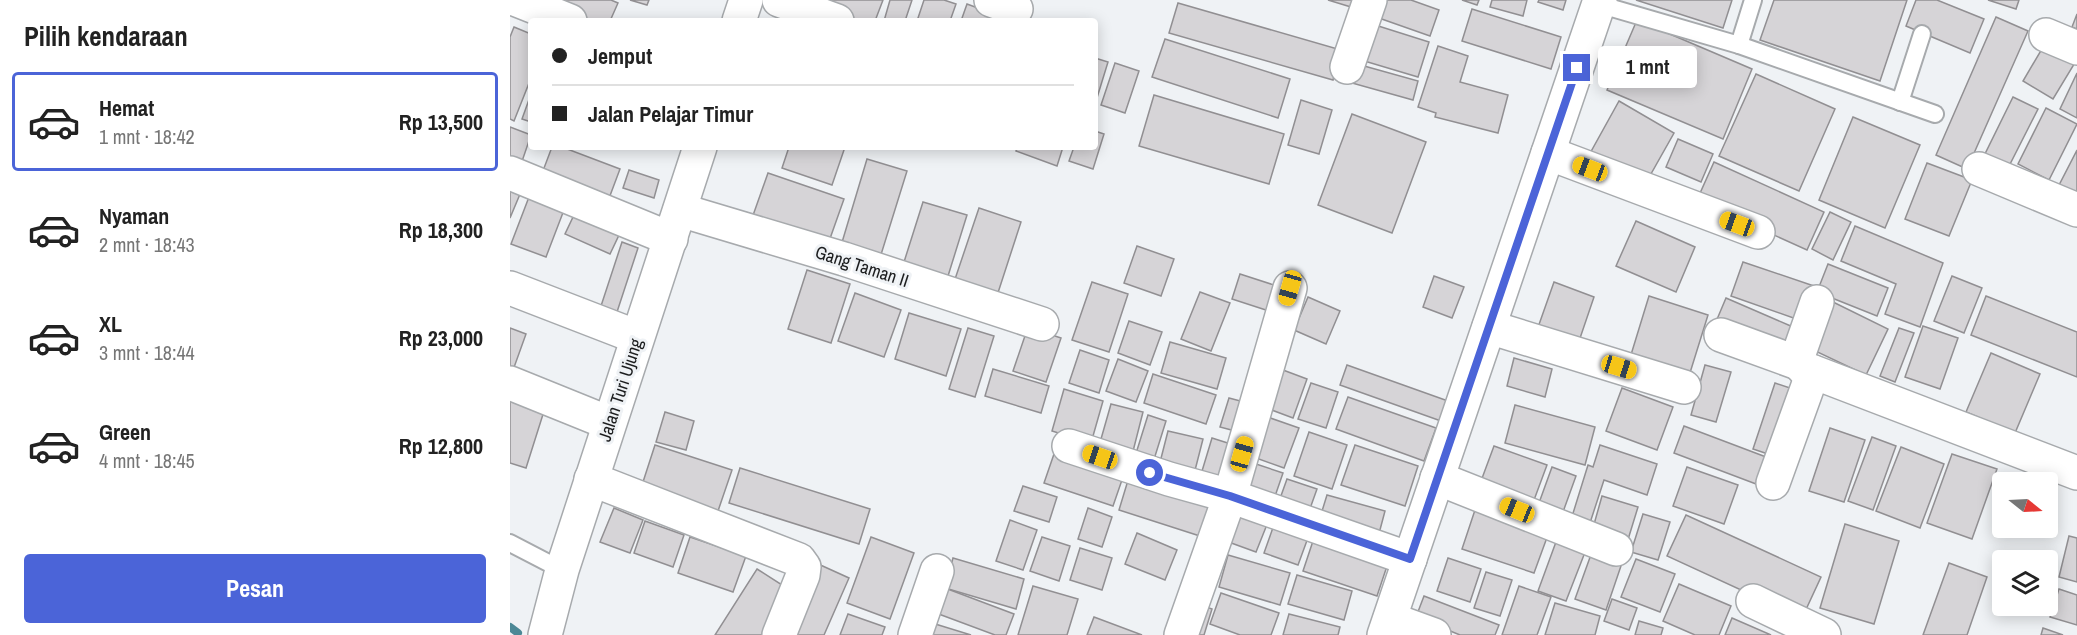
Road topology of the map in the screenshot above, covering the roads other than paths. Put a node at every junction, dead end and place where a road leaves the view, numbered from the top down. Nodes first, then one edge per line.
1 (517, 0) edge
2 (746, 0) edge
3 (779, 0) edge
4 (1370, 0) edge
5 (1753, 0) edge
6 (1599, 2) edge
7 (562, 18) edge
8 (740, 18) edge
9 (829, 18) edge
10 (1922, 34) dead end
11 (2046, 35) dead end
12 (1739, 45) junction
13 (2077, 48) edge
14 (1347, 67) dead end
15 (1900, 102) junction
16 (1935, 114) dead end
17 (699, 150) edge
18 (1548, 153) junction
19 (1979, 169) dead end
20 (510, 173) edge
21 (2077, 210) edge
22 (676, 224) junction
23 (1758, 232) dead end
24 (510, 288) edge
25 (1290, 288) dead end
26 (1817, 302) dead end
27 (1042, 324) dead end
28 (1489, 327) junction
29 (1721, 335) dead end
30 (637, 336) junction
31 (1805, 367) junction
32 (510, 383) edge
33 (1684, 387) dead end
34 (609, 423) junction
35 (1069, 446) dead end
36 (2077, 473) edge
37 (1437, 478) junction
38 (591, 479) junction
39 (1773, 483) dead end
40 (1230, 496) junction
41 (510, 543) edge
42 (1616, 549) dead end
43 (1410, 559) junction
44 (562, 570) junction
45 (937, 571) dead end
46 (1753, 601) dead end
47 (1387, 627) edge
48 (1821, 634) edge
49 (545, 635) edge
50 (779, 635) edge
51 (915, 635) edge
52 (1181, 635) edge
53 (1434, 635) edge

1 - 7 street
2 - 8 street
3 - 9 street
4 - 14 street
5 - 12 lane
6 - 12 lane
6 - 18 street
10 - 15 lane
11 - 13 street
12 - 15 lane
15 - 16 lane
17 - 22 street, Jalan Turi Ujung
18 - 23 street
18 - 28 street
19 - 21 street
20 - 22 street, Gang Taman II
22 - 27 street, Gang Taman II
22 - 30 street, Jalan Turi Ujung
24 - 30 street
25 - 40 street
26 - 31 street
28 - 33 street
28 - 37 street
29 - 31 street
30 - 34 street, Jalan Turi Ujung
31 - 36 street
31 - 39 street
32 - 34 street
34 - 38 street, Jalan Turi Ujung
35 - 40 street
37 - 42 street
37 - 43 street
38 - 44 street, Jalan Turi Ujung
38 - 50 street
40 - 43 street
40 - 52 street
41 - 44 lane
43 - 47 street
44 - 49 street, Jalan Turi Ujung
45 - 51 street
46 - 48 street
47 - 53 street

